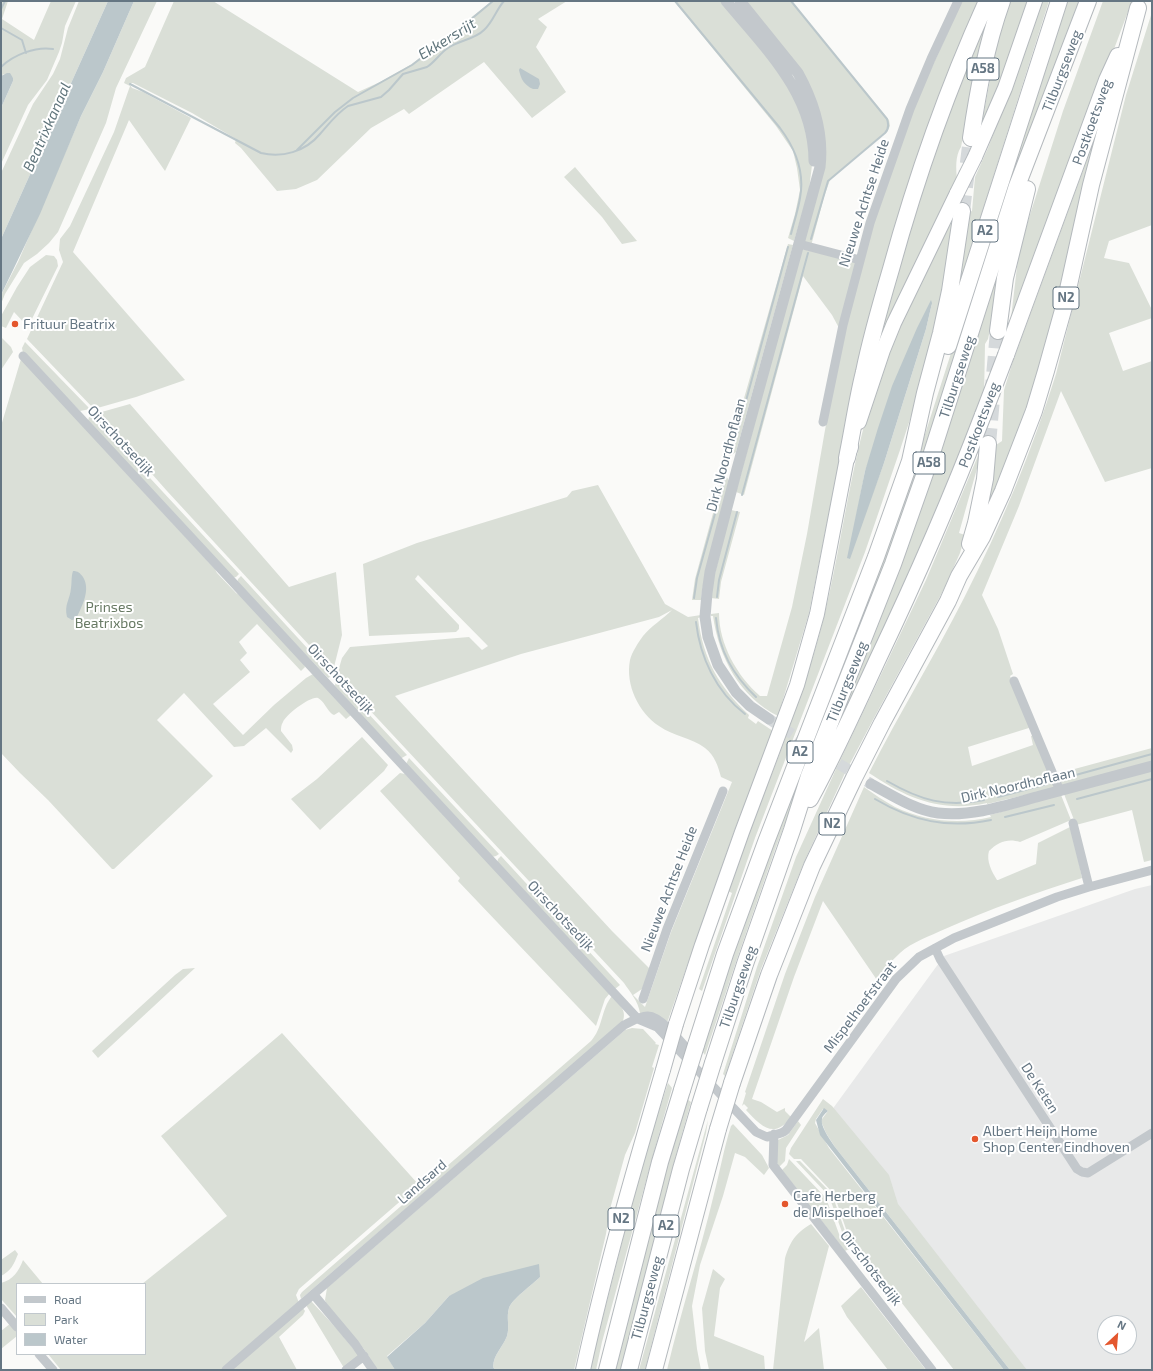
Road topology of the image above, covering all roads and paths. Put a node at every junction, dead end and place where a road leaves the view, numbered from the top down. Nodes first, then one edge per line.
1 (726, 1) edge
2 (740, 1) edge
3 (958, 1) edge
4 (987, 1) edge
5 (1002, 1) edge
6 (1035, 1) edge
7 (1059, 1) edge
8 (1088, 1) edge
9 (1139, 4) edge
10 (1054, 91) junction
11 (971, 138) tunnel mouth
12 (815, 180) junction
13 (962, 211) tunnel mouth
14 (799, 244) junction
15 (860, 260) junction
16 (998, 331) tunnel mouth
17 (23, 356) dead end
18 (824, 422) dead end
19 (988, 444) tunnel mouth
20 (847, 458) junction
21 (910, 461) junction
22 (959, 576) junction
23 (1014, 680) dead end
24 (769, 719) tunnel mouth
25 (1152, 766) edge
26 (871, 784) tunnel mouth
27 (723, 791) dead end
28 (1060, 791) junction
29 (1073, 822) dead end
30 (792, 830) junction
31 (1152, 870) edge
32 (1089, 887) junction
33 (935, 948) junction
34 (643, 999) dead end
35 (638, 1019) junction
36 (1152, 1133) edge
37 (774, 1134) junction
38 (314, 1295) junction
39 (1, 1308) edge
40 (16, 1326) edge
41 (40, 1355) edge
42 (364, 1356) junction
43 (53, 1370) edge
44 (226, 1370) edge
45 (346, 1370) edge
46 (372, 1370) edge
47 (583, 1370) edge
48 (607, 1370) edge
49 (629, 1370) edge
50 (654, 1370) edge
51 (932, 1370) edge

1 - 12 street, Dirk Noordhoflaan
2 - 12 street, Dirk Noordhoflaan
3 - 15 street, Nieuwe Achtse Heide
4 - 20 highway, A58
5 - 11 highway, A58
6 - 20 highway, N2, bridge
7 - 21 highway, A2
8 - 10 highway, Tilburgseweg / A58
9 - 22 highway, Postkoetsweg / N2
9 - 30 highway, Postkoetsweg / A2, bridge
10 - 16 highway, A2
10 - 30 highway, Tilburgseweg / A58
12 - 14 street, Dirk Noordhoflaan
13 - 21 highway, Tilburgseweg / A58
14 - 15 street
14 - 24 street, Dirk Noordhoflaan
15 - 18 street, Nieuwe Achtse Heide
17 - 35 street, Oirschotsedijk
19 - 22 highway
20 - 47 highway, N2, bridge
21 - 48 highway, Tilburgseweg / A2, bridge
22 - 50 highway, Tilburgseweg / N2, bridge
23 - 28 street
25 - 28 street, Dirk Noordhoflaan
26 - 28 street, Dirk Noordhoflaan
27 - 34 street, Nieuwe Achtse Heide
29 - 32 street
30 - 49 highway, Tilburgseweg / A2, bridge
31 - 32 street, Mispelhoefstraat
32 - 33 street, Mispelhoefstraat
33 - 36 street, De Keten
33 - 37 street, Mispelhoefstraat
35 - 37 street
35 - 38 street, Landsard
37 - 51 street, Oirschotsedijk
38 - 42 street
38 - 44 street, Landsard
39 - 40 street
41 - 43 street
42 - 45 street
42 - 46 street

